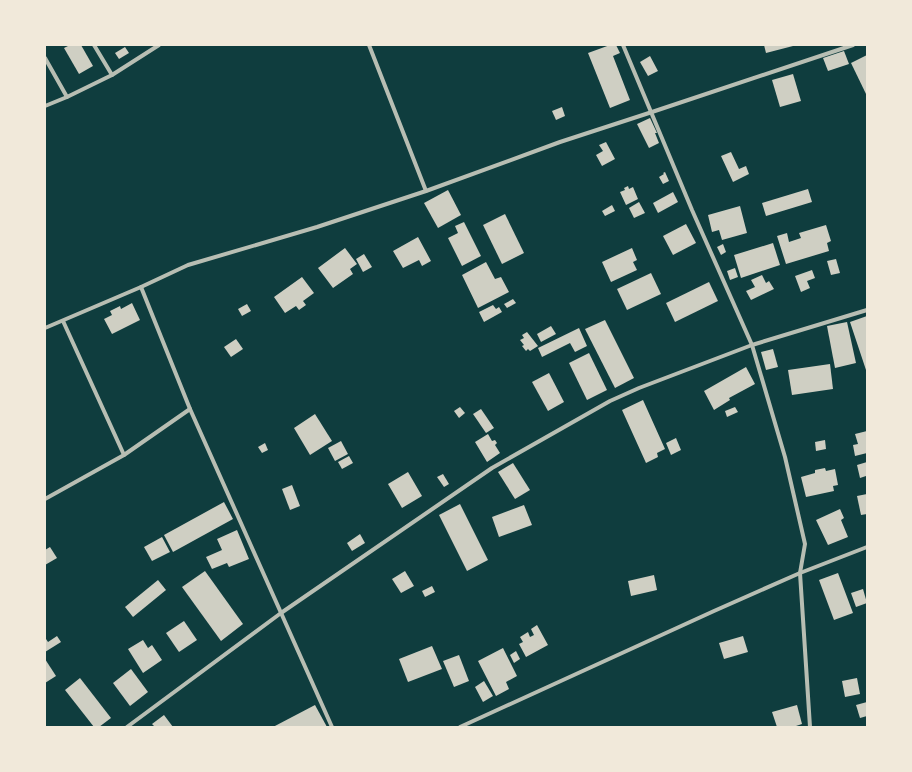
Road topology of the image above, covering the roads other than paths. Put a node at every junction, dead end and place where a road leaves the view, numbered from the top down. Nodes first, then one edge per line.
1 (94, 45) edge
2 (159, 45) edge
3 (369, 45) edge
4 (623, 45) edge
5 (853, 45) edge
6 (45, 58) edge
7 (112, 75) junction
8 (67, 97) junction
9 (45, 106) edge
10 (652, 112) junction
11 (426, 191) junction
12 (140, 287) junction
13 (867, 310) edge
14 (63, 320) junction
15 (45, 328) edge
16 (752, 346) junction
17 (190, 409) junction
18 (124, 455) junction
19 (45, 499) edge
20 (867, 547) edge
21 (800, 573) junction
22 (281, 613) junction
23 (127, 727) edge
24 (332, 727) edge
25 (460, 727) edge
26 (810, 727) edge

1 - 7 street
2 - 7 street
3 - 11 street
4 - 10 street
5 - 10 street
6 - 8 street
7 - 8 street
8 - 9 street
10 - 11 street
10 - 16 street
11 - 12 street
12 - 14 street
12 - 17 street
13 - 16 street
14 - 15 street
14 - 18 street
16 - 21 street
16 - 22 street
17 - 18 street
17 - 22 street
18 - 19 street
20 - 21 street
21 - 25 street
21 - 26 street
22 - 23 street
22 - 24 street

